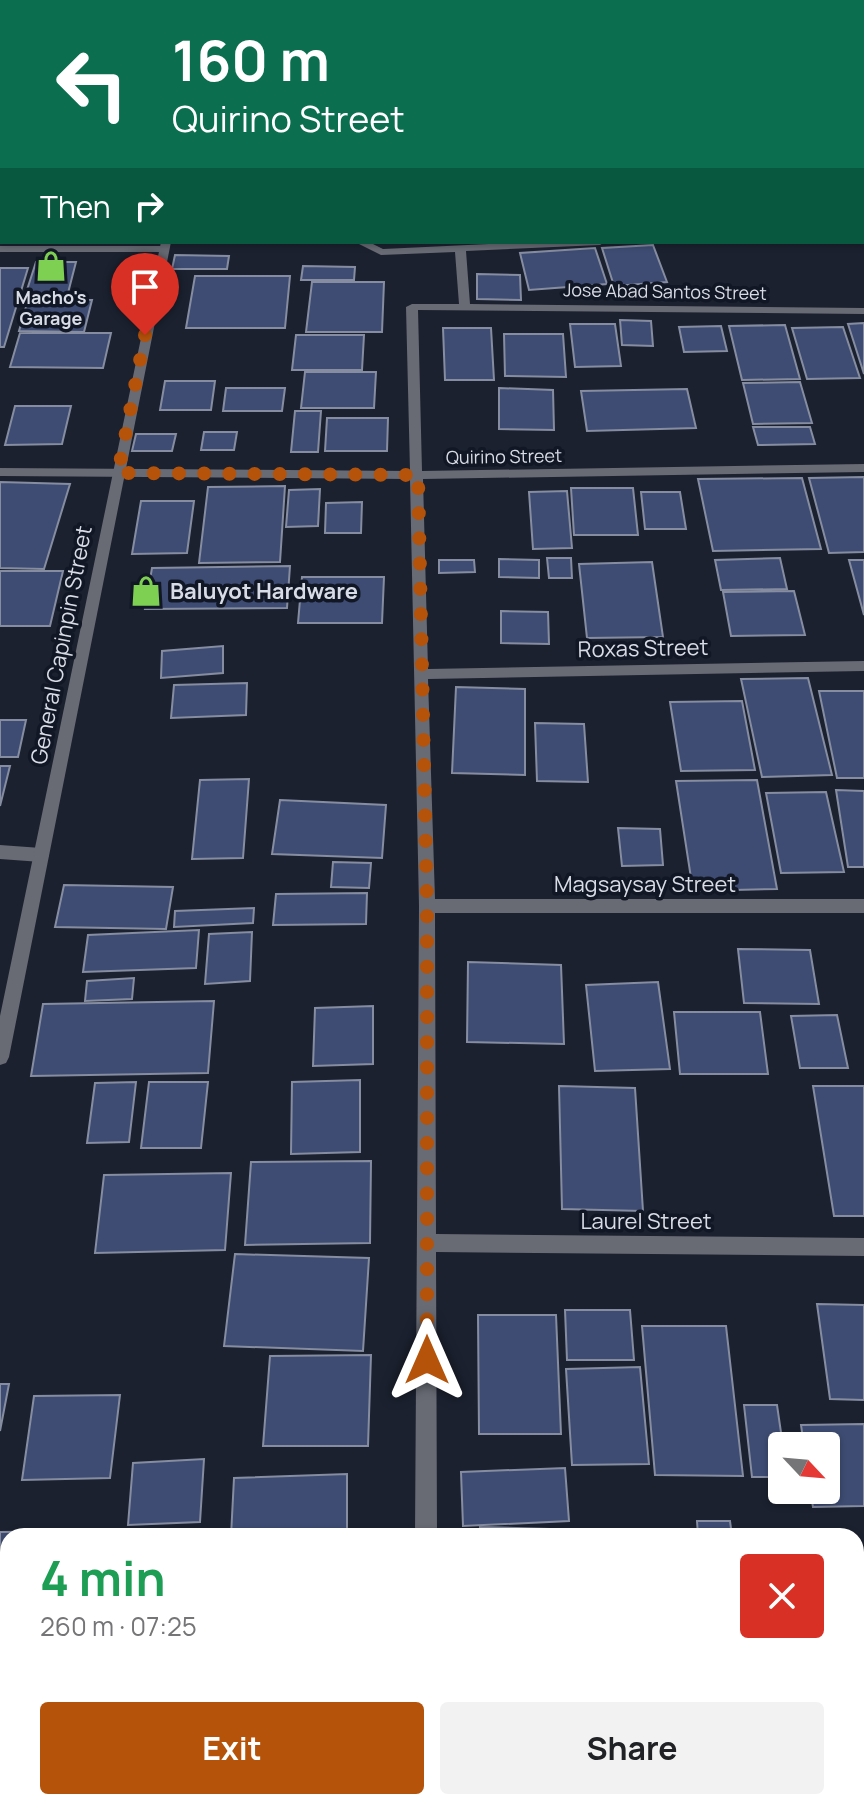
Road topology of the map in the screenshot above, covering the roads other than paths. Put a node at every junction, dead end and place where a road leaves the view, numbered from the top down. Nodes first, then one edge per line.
1 (364, 244) edge
2 (560, 244) edge
3 (164, 246) edge
4 (0, 249) edge
5 (460, 249) junction
6 (465, 306) junction
7 (864, 311) edge
8 (864, 468) edge
9 (0, 472) edge
10 (118, 473) junction
11 (418, 475) junction
12 (864, 666) edge
13 (422, 674) junction
14 (0, 852) edge
15 (41, 855) junction
16 (427, 906) junction
17 (864, 906) edge
18 (0, 1057) edge
19 (428, 1243) junction
20 (864, 1247) edge
21 (426, 1528) edge

1 - 5 street
2 - 5 street
3 - 4 street
3 - 10 street, General Capinpin Street
5 - 6 street
6 - 7 street, Jose Abad Santos Street
6 - 11 street, Jose Abad Santos Street
8 - 11 street, Quirino Street
9 - 10 street, Quirino Street
10 - 11 street, Quirino Street
10 - 15 street, General Capinpin Street
11 - 13 street
12 - 13 street, Roxas Street
13 - 16 street
14 - 15 street
15 - 18 street, General Capinpin Street
16 - 17 street, Magsaysay Street
16 - 19 street
19 - 20 street, Laurel Street
19 - 21 street

